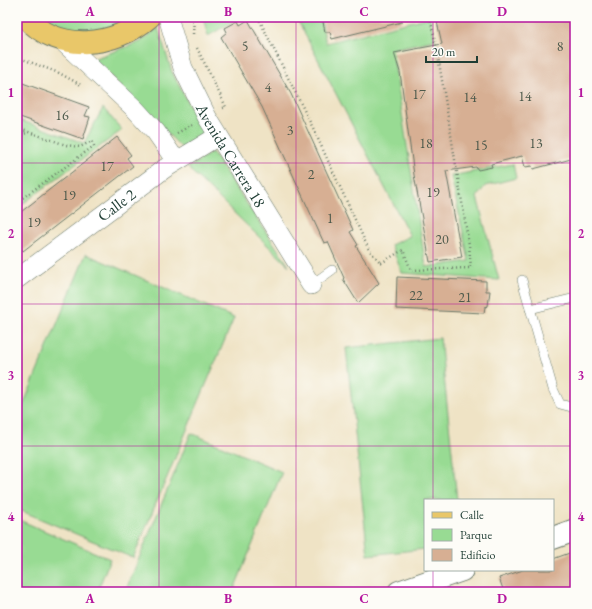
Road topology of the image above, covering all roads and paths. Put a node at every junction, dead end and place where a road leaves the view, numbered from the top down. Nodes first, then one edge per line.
1 (26, 17) edge
2 (149, 17) edge
3 (168, 17) edge
4 (258, 17) edge
5 (430, 17) edge
6 (17, 34) edge
7 (56, 37) junction
8 (17, 128) edge
9 (29, 132) junction
10 (17, 135) edge
11 (218, 136) junction
12 (176, 160) junction
13 (17, 202) edge
14 (332, 270) dead end
15 (17, 279) edge
16 (522, 280) dead end
17 (311, 285) joint
18 (575, 298) edge
19 (530, 310) junction
20 (575, 408) edge
21 (575, 530) edge
22 (554, 538) edge
23 (459, 571) edge
24 (399, 592) edge

1 - 7 main road
2 - 7 main road
3 - 11 street, Avenida Carrera 18
4 - 5 path
6 - 7 main road
7 - 12 street
8 - 9 path
9 - 10 path
9 - 13 path
11 - 12 street, Calle 2
11 - 17 street, Avenida Carrera 18
12 - 15 street, Calle 2
14 - 17 lane
16 - 19 lane
18 - 19 lane
19 - 20 lane
21 - 22 street
23 - 24 street

